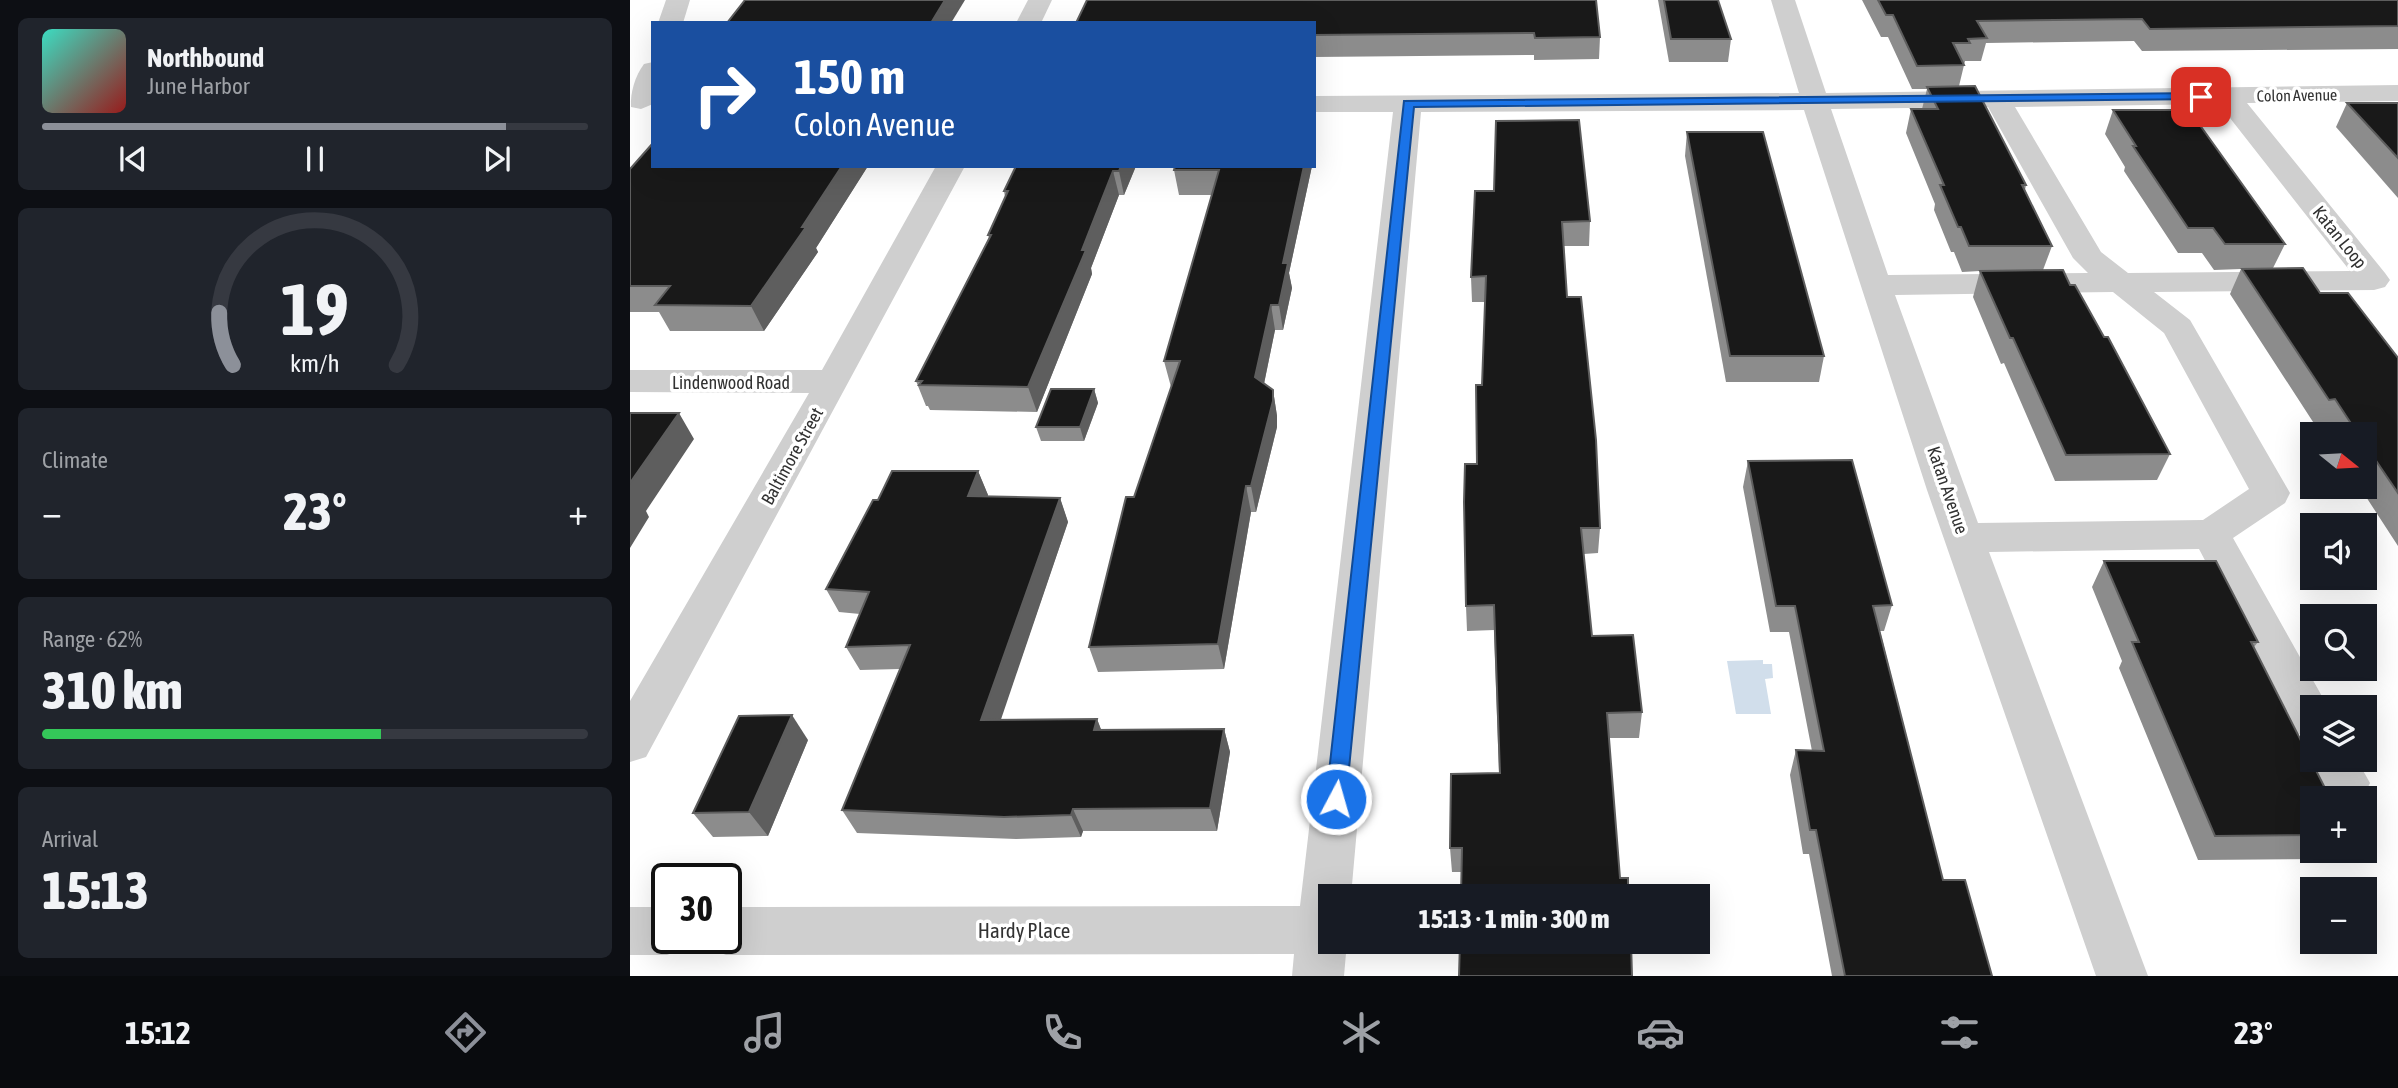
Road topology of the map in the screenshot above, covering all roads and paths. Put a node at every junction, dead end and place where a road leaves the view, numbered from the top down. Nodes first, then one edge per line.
1 (678, 0) edge
2 (1040, 0) edge
3 (1783, 0) edge
4 (671, 21) edge
5 (1029, 21) edge
6 (651, 75) edge
7 (2398, 93) edge
8 (2227, 96) junction
9 (1997, 100) junction
10 (641, 101) edge
11 (1814, 101) junction
12 (1316, 104) edge
13 (1408, 104) junction
14 (950, 168) edge
15 (2121, 282) junction
16 (1877, 285) junction
17 (630, 381) edge
18 (833, 382) junction
19 (2211, 534) junction
20 (1964, 538) junction
21 (2300, 698) edge
22 (630, 743) edge
23 (1327, 884) edge
24 (630, 931) edge
25 (651, 931) edge
26 (742, 932) edge
27 (1318, 953) edge
28 (2122, 976) edge

1 - 4 street
2 - 5 street
3 - 11 street, Katan Avenue
6 - 10 street
7 - 8 street, Colon Avenue
8 - 9 street, Colon Avenue
8 - 15 street, Katan Loop
9 - 11 street, Colon Avenue
9 - 15 street
11 - 13 street, Colon Avenue
11 - 16 street, Katan Avenue
12 - 13 street, Colon Avenue
13 - 23 street
14 - 18 street, Baltimore Street
15 - 16 street, Katan Loop
15 - 19 street
16 - 20 street, Katan Avenue
17 - 18 street, Lindenwood Road
18 - 22 street, Baltimore Street
19 - 20 street
19 - 21 street
20 - 28 street, Katan Avenue
24 - 25 street
26 - 27 street, Hardy Place

